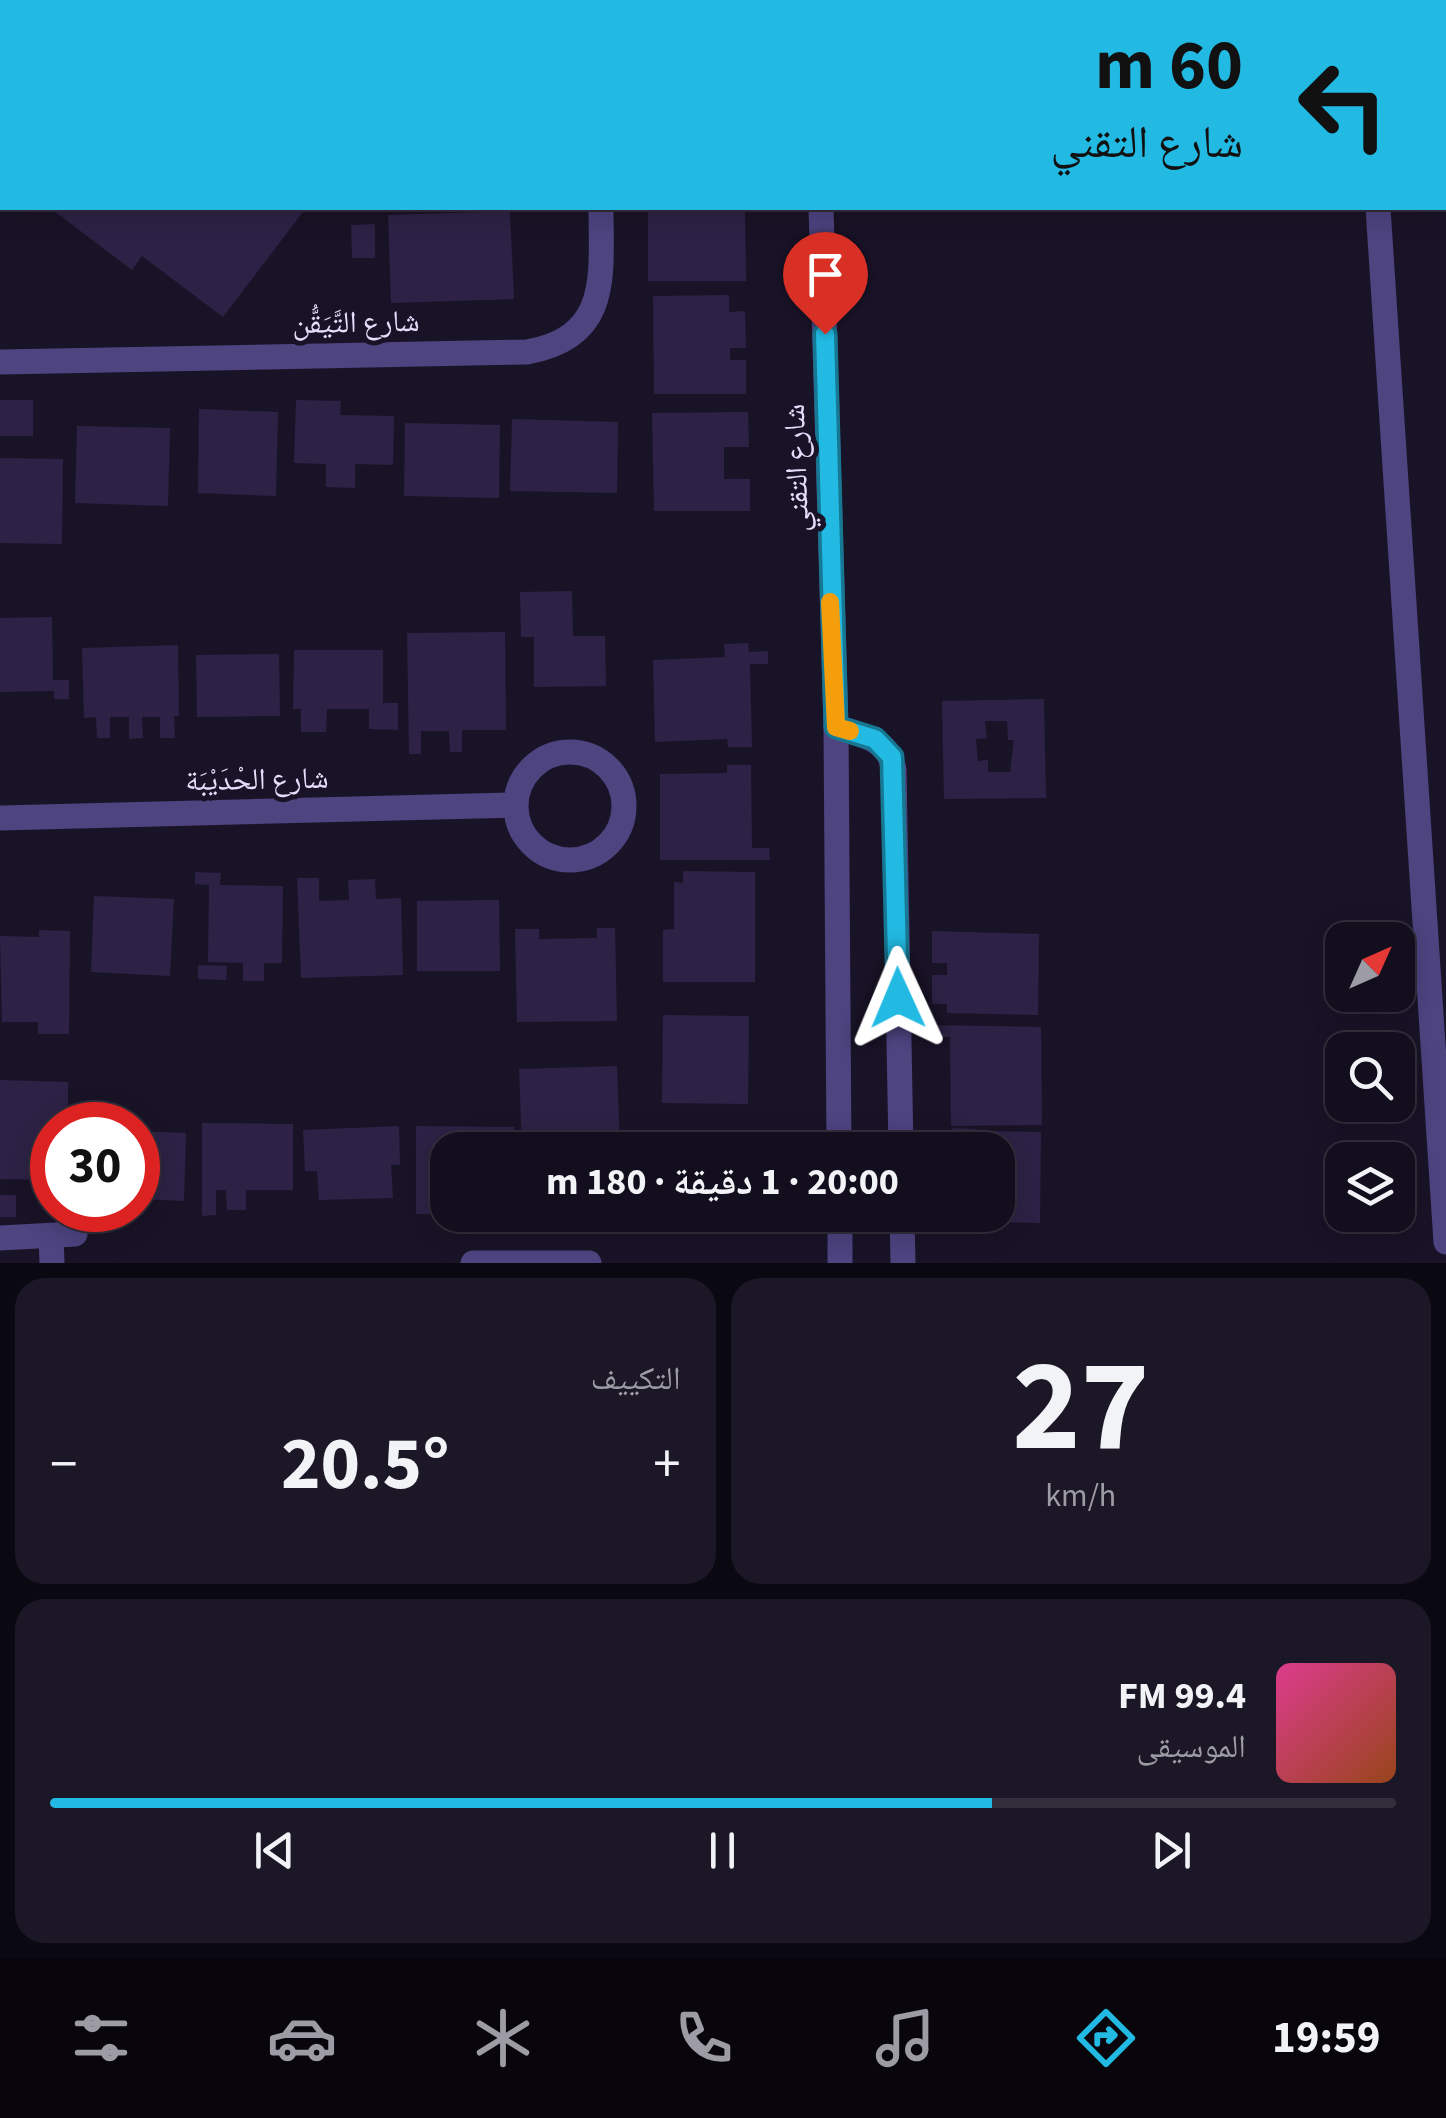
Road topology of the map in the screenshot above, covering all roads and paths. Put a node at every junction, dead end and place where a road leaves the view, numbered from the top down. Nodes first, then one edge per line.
1 (601, 210) edge
2 (821, 210) edge
3 (1378, 210) edge
4 (0, 362) edge
5 (836, 727) junction
6 (515, 805) junction
7 (0, 818) edge
8 (839, 1132) edge
9 (901, 1132) edge
10 (840, 1232) edge
11 (902, 1232) edge
12 (0, 1238) edge
13 (1446, 1242) edge
14 (52, 1263) edge
15 (473, 1263) edge
16 (589, 1263) edge
17 (840, 1263) edge
18 (903, 1263) edge

1 - 4 street, شارع التَّيَقُّن
2 - 5 street, شارع التقني
3 - 13 street
5 - 8 street, شارع التقني
5 - 9 street
6 - 6 street
6 - 7 street, شارع الحْدَيْبَة
10 - 17 street
11 - 18 street
12 - 14 street
15 - 16 street

